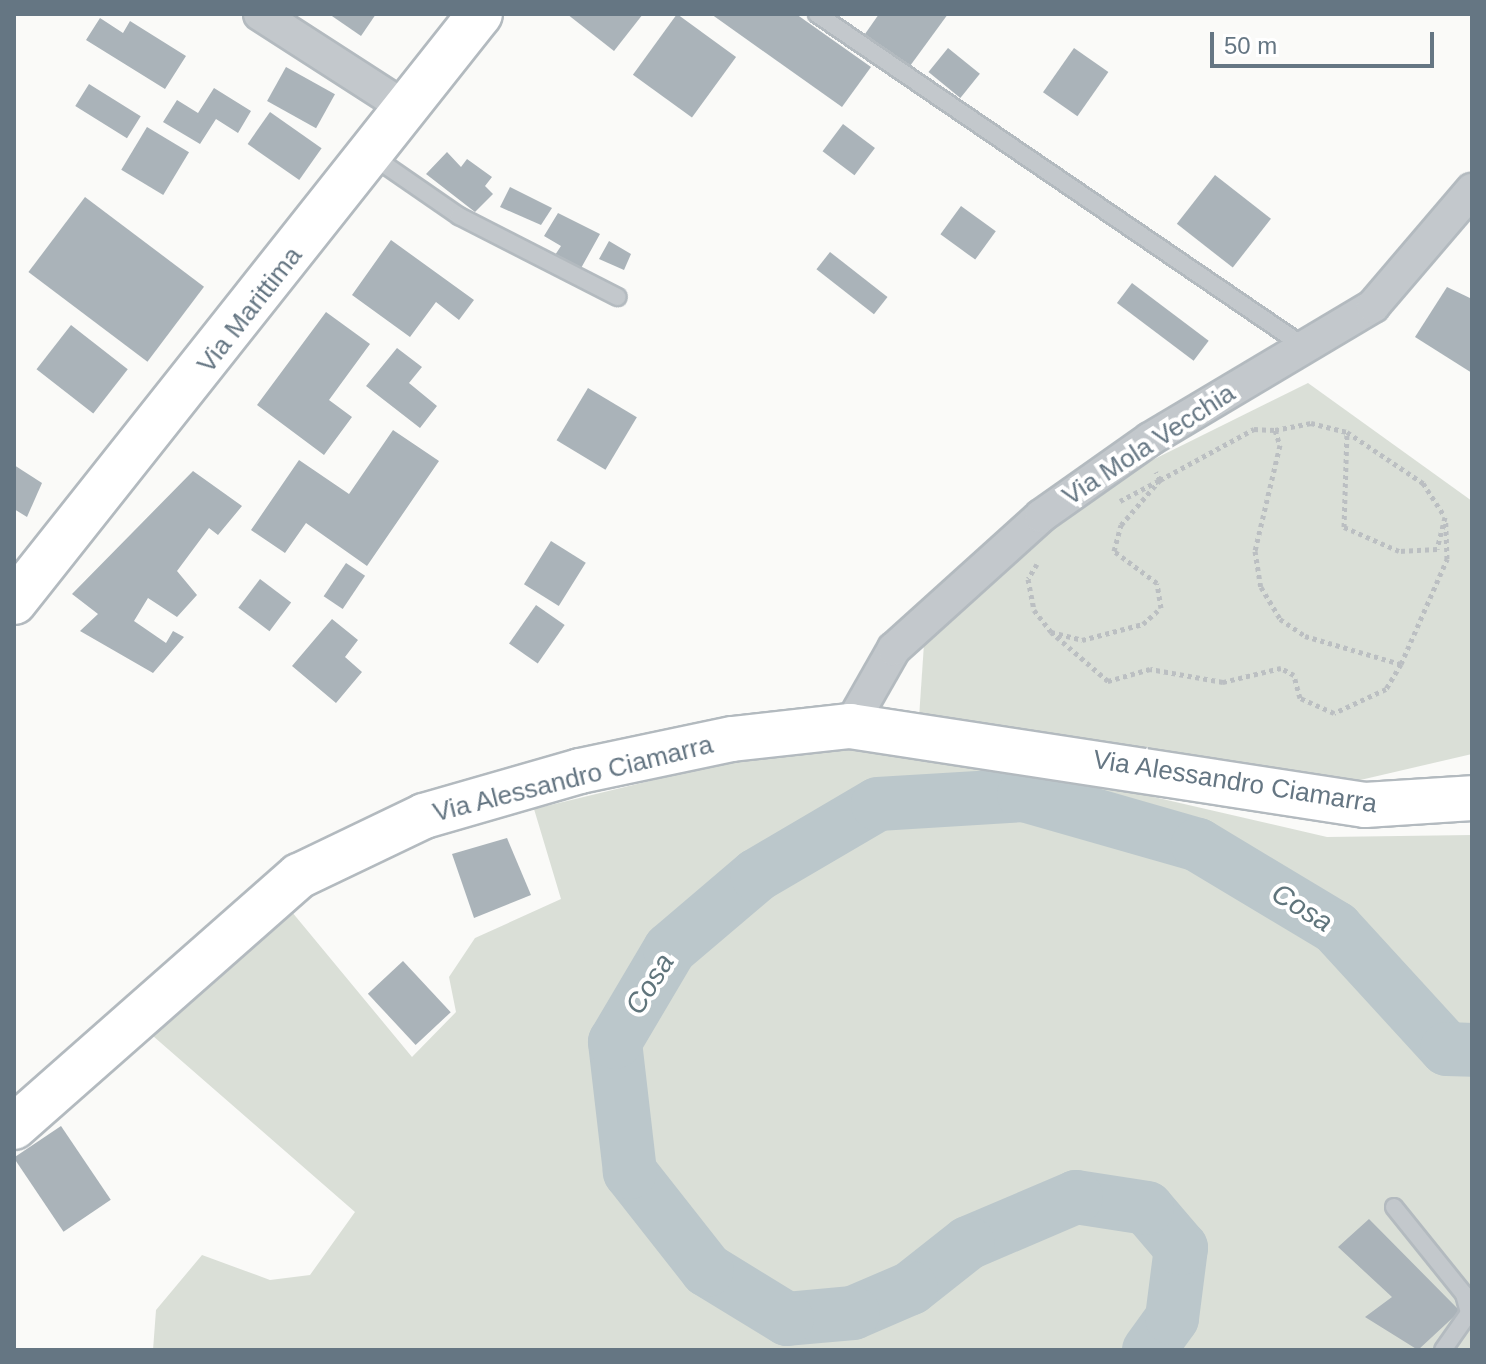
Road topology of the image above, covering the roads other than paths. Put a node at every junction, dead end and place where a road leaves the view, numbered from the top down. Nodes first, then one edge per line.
1 (260, 14) edge
2 (480, 14) edge
3 (817, 14) edge
4 (409, 110) junction
5 (372, 156) junction
6 (1472, 190) edge
7 (617, 297) dead end
8 (1305, 347) junction
9 (14, 602) edge
10 (850, 726) junction
11 (1472, 798) edge
12 (14, 1127) edge
13 (1394, 1207) dead end
14 (1443, 1350) edge

1 - 4 street
2 - 4 street, Via Marittima
3 - 8 lane
4 - 5 street, Via Marittima
5 - 7 lane
5 - 9 street, Via Marittima
6 - 8 street, Via Mola Vecchia
8 - 10 street, Via Mola Vecchia
10 - 11 street, Via Alessandro Ciamarra
10 - 12 street, Via Alessandro Ciamarra
13 - 14 lane

